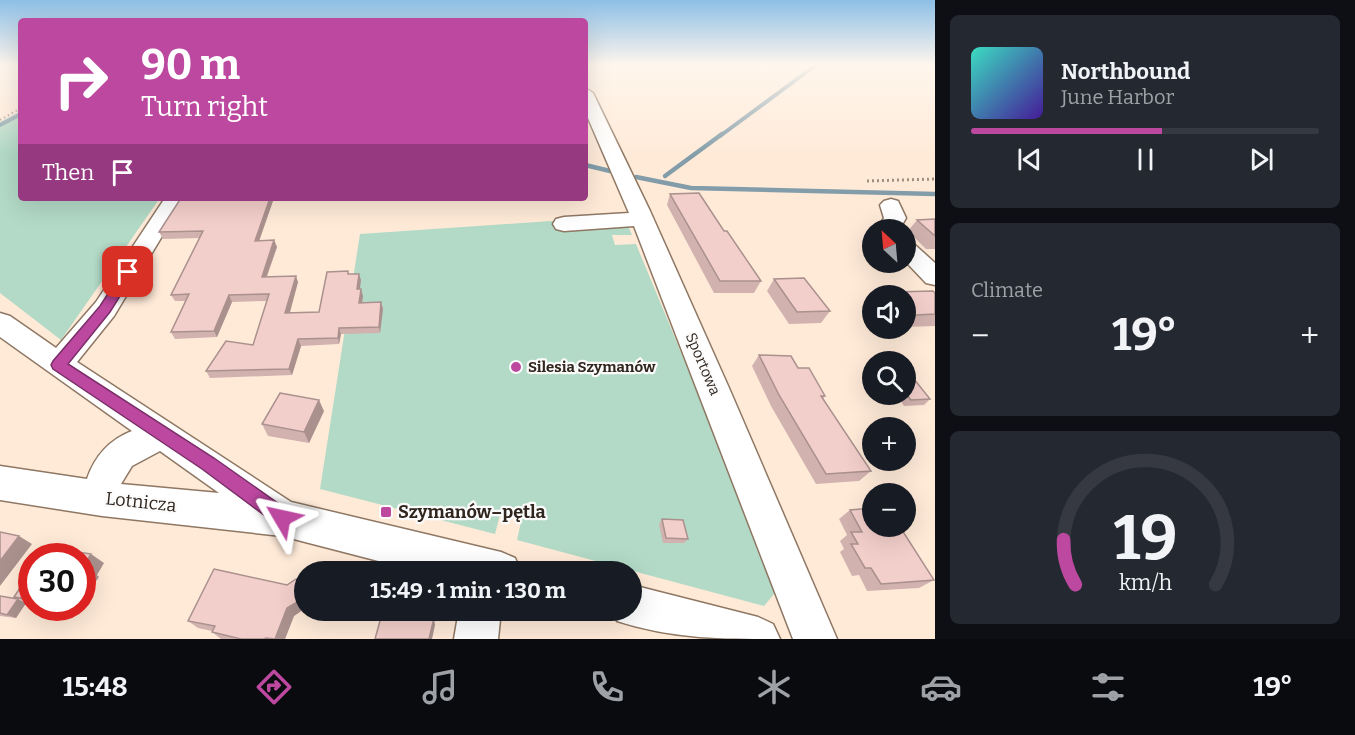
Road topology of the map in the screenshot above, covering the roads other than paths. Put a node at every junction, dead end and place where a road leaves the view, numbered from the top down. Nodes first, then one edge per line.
1 (588, 100) edge
2 (173, 201) edge
3 (891, 205) dead end
4 (642, 219) junction
5 (894, 219) edge
6 (564, 224) dead end
7 (916, 259) edge
8 (935, 277) edge
9 (0, 323) edge
10 (58, 365) junction
11 (164, 435) junction
12 (0, 483) edge
13 (102, 498) junction
14 (282, 518) junction
15 (454, 561) edge
16 (642, 609) edge
17 (478, 621) edge
18 (476, 639) edge
19 (758, 639) edge
20 (816, 639) edge

1 - 4 street, Sportowa
2 - 10 street
3 - 5 street
4 - 6 street
4 - 20 street, Sportowa
7 - 8 street
9 - 10 street, Lotnicza
10 - 11 street, Lotnicza
11 - 13 street
11 - 14 street, Lotnicza
12 - 13 street, Lotnicza
13 - 14 street, Lotnicza
14 - 15 street, Lotnicza
16 - 19 street
17 - 18 street

